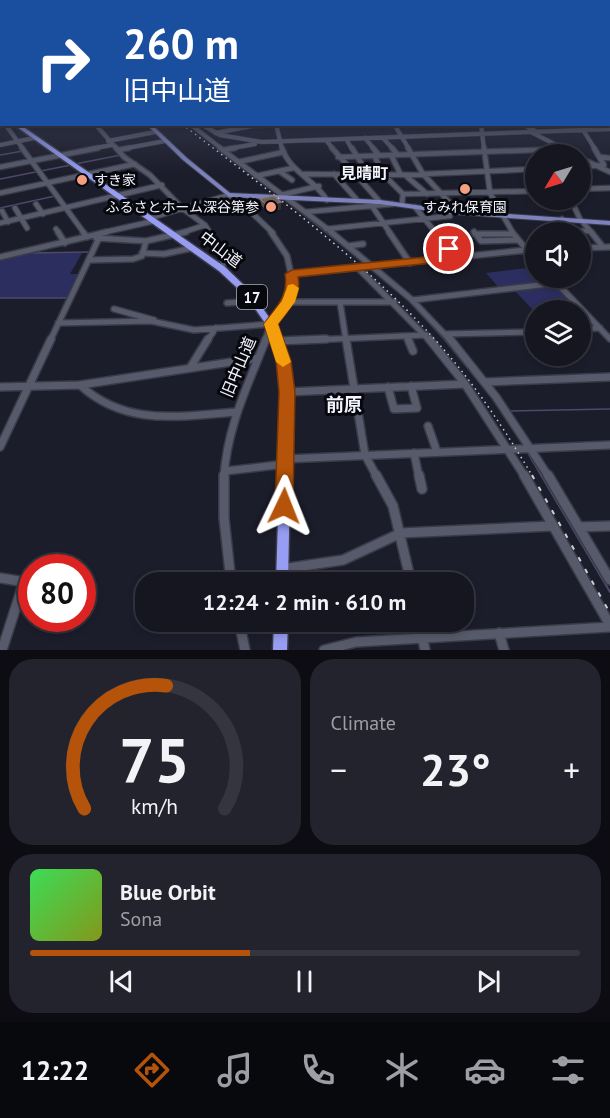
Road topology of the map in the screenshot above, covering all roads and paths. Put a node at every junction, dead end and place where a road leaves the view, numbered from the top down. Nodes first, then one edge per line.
1 (4, 126) edge
2 (18, 126) edge
3 (96, 126) edge
4 (150, 126) edge
5 (193, 126) edge
6 (204, 126) edge
7 (252, 126) edge
8 (276, 126) edge
9 (395, 126) edge
10 (482, 126) edge
11 (526, 126) edge
12 (600, 126) edge
13 (610, 129) edge
14 (583, 130) junction
15 (604, 130) junction
16 (156, 132) junction
17 (530, 132) junction
18 (537, 132) junction
19 (214, 133) junction
20 (484, 134) junction
21 (401, 137) junction
22 (34, 138) junction
23 (365, 138) junction
24 (383, 138) junction
25 (346, 139) junction
26 (326, 140) junction
27 (18, 141) junction
28 (165, 141) junction
29 (262, 142) junction
30 (279, 142) junction
31 (110, 143) junction
32 (554, 144) edge
33 (0, 145) edge
34 (406, 145) junction
35 (391, 147) junction
36 (118, 150) junction
37 (223, 150) junction
38 (525, 150) edge
39 (284, 152) junction
40 (485, 152) junction
41 (412, 154) junction
42 (59, 155) junction
43 (376, 155) junction
44 (391, 155) junction
45 (398, 155) junction
46 (358, 156) junction
47 (338, 157) junction
48 (601, 157) junction
49 (610, 158) edge
50 (31, 161) junction
51 (238, 162) junction
52 (591, 162) edge
53 (135, 164) junction
54 (591, 166) edge
55 (600, 166) junction
56 (0, 167) edge
57 (293, 168) junction
58 (525, 169) edge
59 (279, 171) junction
60 (486, 171) junction
61 (610, 172) edge
62 (87, 174) junction
63 (304, 174) junction
64 (334, 174) junction
65 (357, 174) junction
66 (368, 174) junction
67 (383, 174) junction
68 (403, 175) junction
69 (424, 175) junction
70 (256, 176) junction
71 (292, 180) dead end
72 (47, 183) junction
73 (162, 185) junction
74 (319, 186) junction
75 (610, 188) edge
76 (591, 189) edge
77 (525, 191) edge
78 (0, 193) edge
79 (490, 193) junction
80 (403, 194) junction
81 (427, 194) junction
82 (229, 195) junction
83 (444, 195) junction
84 (119, 196) junction
85 (282, 196) junction
86 (327, 200) junction
87 (358, 201) junction
88 (380, 202) junction
89 (36, 204) dead end
90 (370, 204) junction
91 (400, 204) junction
92 (416, 207) junction
93 (15, 208) dead end
94 (66, 208) junction
95 (183, 209) junction
96 (576, 210) edge
97 (2, 211) dead end
98 (451, 212) junction
99 (304, 213) junction
100 (43, 214) junction
101 (501, 217) junction
102 (425, 218) junction
103 (21, 219) junction
104 (562, 219) junction
105 (580, 219) junction
106 (152, 220) junction
107 (8, 222) junction
108 (564, 222) edge
109 (582, 222) edge
110 (383, 223) junction
111 (610, 223) edge
112 (0, 224) edge
113 (205, 225) junction
114 (27, 228) dead end
115 (56, 229) dead end
116 (326, 229) junction
117 (591, 232) edge
118 (513, 234) junction
119 (174, 236) junction
120 (87, 237) junction
121 (99, 238) junction
122 (517, 240) junction
123 (146, 241) junction
124 (65, 243) junction
125 (363, 244) dead end
126 (348, 246) junction
127 (470, 246) dead end
128 (603, 247) junction
129 (610, 247) edge
130 (192, 248) junction
131 (591, 248) edge
132 (449, 249) junction
133 (525, 249) edge
134 (525, 250) edge
135 (142, 253) junction
136 (0, 256) edge
137 (455, 258) junction
138 (89, 260) junction
139 (410, 263) junction
140 (375, 266) junction
141 (358, 268) junction
142 (222, 269) junction
143 (292, 274) junction
144 (525, 287) edge
145 (562, 288) edge
146 (255, 300) junction
147 (413, 300) junction
148 (289, 302) junction
149 (340, 302) junction
150 (395, 302) junction
151 (227, 303) dead end
152 (114, 309) dead end
153 (157, 322) junction
154 (58, 323) junction
155 (271, 324) junction
156 (216, 328) junction
157 (591, 328) edge
158 (600, 328) junction
159 (525, 332) edge
160 (445, 334) junction
161 (426, 335) junction
162 (407, 336) junction
163 (346, 338) junction
164 (610, 339) edge
165 (278, 341) junction
166 (413, 351) dead end
167 (258, 358) junction
168 (190, 368) junction
169 (610, 377) edge
170 (486, 382) junction
171 (465, 384) junction
172 (80, 385) junction
173 (30, 386) junction
174 (411, 386) junction
175 (0, 387) edge
176 (388, 387) junction
177 (355, 388) junction
178 (287, 392) junction
179 (236, 412) junction
180 (428, 426) dead end
181 (610, 445) edge
182 (0, 447) edge
183 (532, 448) junction
184 (509, 449) junction
185 (437, 452) junction
186 (414, 453) junction
187 (365, 455) junction
188 (285, 462) junction
189 (226, 471) junction
190 (422, 489) dead end
191 (553, 526) junction
192 (610, 526) edge
193 (579, 527) junction
194 (401, 533) junction
195 (282, 569) joint
196 (230, 572) edge
197 (409, 572) edge
198 (0, 578) edge
199 (610, 580) edge
200 (18, 581) edge
201 (18, 609) edge
202 (610, 626) edge
203 (241, 632) edge
204 (281, 632) edge
205 (421, 632) edge
206 (499, 633) junction
207 (422, 638) junction
208 (2, 650) edge
209 (245, 650) edge
210 (280, 650) edge
211 (324, 650) edge
212 (424, 650) edge
213 (504, 650) edge

1 - 27 street
2 - 22 highway, 中山道 / 17
3 - 31 street
4 - 16 main road
5 - 37 street
6 - 19 street
7 - 19 street
8 - 30 street
9 - 21 street
10 - 20 street
11 - 18 street
12 - 15 street
13 - 15 street
14 - 15 street
14 - 18 street
14 - 48 street
16 - 28 main road
16 - 31 street
17 - 18 street
17 - 20 street
17 - 32 street
19 - 29 street
20 - 21 street
20 - 40 street
21 - 24 street
21 - 34 street
22 - 27 street
22 - 42 highway, 中山道 / 17
23 - 24 street
23 - 25 street
23 - 43 street
24 - 35 street
25 - 26 street
25 - 46 street
26 - 30 street
26 - 47 street
27 - 33 street
27 - 50 street
28 - 36 street
28 - 82 main road
29 - 30 street
29 - 37 street
30 - 39 street
31 - 36 street
31 - 42 street
34 - 35 street
34 - 41 street
35 - 45 street
36 - 53 street
37 - 51 street
38 - 40 street
39 - 51 street
39 - 57 street
40 - 41 street
40 - 60 street
41 - 45 street
41 - 69 street
42 - 50 street
42 - 62 highway, 中山道 / 17
43 - 44 street
43 - 46 street
43 - 67 street
44 - 45 street
44 - 68 street
46 - 47 street
46 - 66 street
47 - 65 street
48 - 49 street
48 - 55 street
50 - 56 street
50 - 72 street
51 - 70 street
52 - 55 street
53 - 62 street
53 - 73 street
54 - 55 street
55 - 61 street
57 - 59 street
57 - 63 street
58 - 60 street
59 - 70 street
59 - 71 street
60 - 69 street
60 - 79 street
62 - 72 street
62 - 84 highway, 中山道 / 17
63 - 64 street
63 - 74 street
64 - 65 street
64 - 87 street
65 - 66 street
65 - 88 street
66 - 67 street
67 - 68 street
67 - 80 street
68 - 69 street
68 - 81 street
69 - 83 street
70 - 85 street
72 - 78 street
72 - 94 street
73 - 84 street
73 - 95 street
74 - 85 street
74 - 86 street
75 - 76 street
77 - 79 street
79 - 83 street
79 - 101 street
80 - 81 street
80 - 91 street
81 - 83 street
82 - 85 main road
82 - 95 street
82 - 143 street
83 - 98 street
84 - 94 street
84 - 106 highway, 中山道 / 17
85 - 86 main road
85 - 99 street
86 - 87 main road
87 - 90 main road
88 - 90 main road
88 - 91 main road
89 - 100 street
90 - 91 street
90 - 99 street
90 - 110 street
91 - 92 main road
92 - 98 main road
92 - 102 street
93 - 103 street
94 - 100 street
94 - 120 street
95 - 106 street
95 - 113 street
96 - 105 street
97 - 107 street
98 - 101 main road
98 - 102 street
99 - 116 street
100 - 103 street
101 - 104 main road
101 - 118 street
102 - 110 street
102 - 132 street
103 - 107 street
103 - 114 street
104 - 105 main road
104 - 108 street
105 - 109 street
105 - 111 main road
106 - 119 highway, 中山道 / 17
106 - 120 street
107 - 112 street
110 - 116 street
110 - 139 street
113 - 119 street
113 - 142 street
115 - 124 street
116 - 126 street
117 - 128 street
118 - 122 street
118 - 122 street
119 - 123 street
119 - 130 highway, 中山道 / 17
120 - 121 street
120 - 124 street
121 - 123 street
121 - 138 street
122 - 133 street
123 - 135 street
124 - 136 street
125 - 126 street
126 - 140 street
127 - 132 street
128 - 129 street
128 - 131 street
130 - 135 street
130 - 142 highway, 中山道 / 17
132 - 137 street
134 - 137 street
135 - 138 street
137 - 139 street
138 - 154 street
139 - 140 street
140 - 141 street
140 - 147 street
141 - 143 street
141 - 150 street
142 - 146 highway, 中山道 / 17
143 - 148 street
144 - 147 street
145 - 158 street
146 - 151 street
146 - 155 highway, 中山道 / 17
147 - 160 street
148 - 149 street
148 - 155 street, 旧中山道
149 - 150 street
149 - 163 street
150 - 161 street
152 - 153 street
153 - 154 street
153 - 156 street
154 - 173 street
155 - 156 street
155 - 165 highway, 中山道 / 17
155 - 167 street, 旧中山道
156 - 168 street
157 - 158 street
158 - 164 street
159 - 160 street
160 - 170 street
161 - 162 street
161 - 171 street
162 - 163 street
162 - 166 street
163 - 165 street
163 - 177 street
165 - 178 highway, 中山道 / 17
167 - 168 street
167 - 179 street, 旧中山道
168 - 172 street
169 - 170 street
170 - 183 street
171 - 174 street
171 - 184 street
172 - 173 street
172 - 179 street
173 - 175 street
173 - 182 street
174 - 176 street
174 - 176 street
176 - 177 street
177 - 178 street
177 - 187 street
178 - 188 highway, 中山道 / 17
179 - 189 street, 旧中山道
180 - 185 street
181 - 183 street
183 - 184 street
183 - 193 street
184 - 185 street
184 - 191 street
185 - 186 street
186 - 187 street
186 - 190 street
187 - 188 street
187 - 194 street
188 - 189 street
188 - 195 highway, 中山道 / 17
189 - 196 street, 旧中山道
191 - 194 street
191 - 202 street
192 - 193 street
193 - 199 street
194 - 195 street
194 - 197 street
198 - 200 street
201 - 208 street
202 - 206 street
203 - 209 street
204 - 210 highway
205 - 207 street
206 - 207 street
206 - 213 street
207 - 211 street
207 - 212 street

